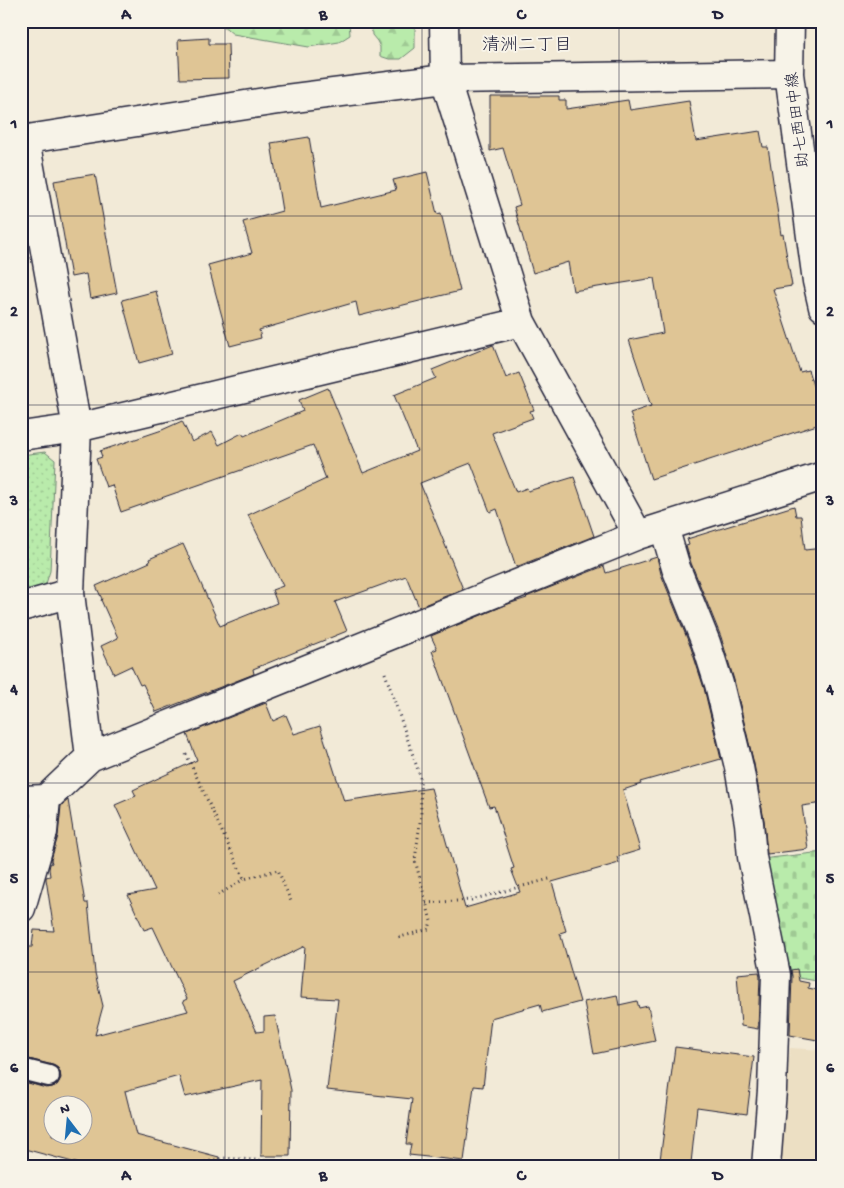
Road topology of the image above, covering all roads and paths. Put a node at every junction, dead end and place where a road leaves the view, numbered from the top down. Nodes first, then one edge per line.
1 (444, 21) edge
2 (790, 21) edge
3 (789, 74) junction
4 (445, 79) junction
5 (22, 133) edge
6 (823, 307) edge
7 (521, 322) junction
8 (76, 428) junction
9 (21, 436) edge
10 (823, 476) edge
11 (664, 527) junction
12 (638, 534) junction
13 (70, 592) junction
14 (21, 607) edge
15 (375, 642) junction
16 (172, 724) junction
17 (90, 757) junction
18 (34, 800) edge
19 (553, 878) dead end
20 (244, 880) junction
21 (218, 895) dead end
22 (426, 903) junction
23 (292, 904) dead end
24 (21, 908) edge
25 (397, 938) dead end
26 (21, 1069) edge
27 (49, 1076) dead end
28 (191, 1167) edge
29 (367, 1167) edge
30 (766, 1167) edge

1 - 4 street
2 - 3 street, 助七西田中線
3 - 4 street
3 - 6 street, 助七西田中線
4 - 5 street
4 - 7 street
5 - 8 street
7 - 8 street
7 - 12 street
8 - 9 street
8 - 13 street
10 - 11 street
11 - 12 street
11 - 30 street
12 - 15 street
13 - 14 street
13 - 17 street
15 - 16 street
15 - 22 path
16 - 17 street
16 - 20 path
17 - 18 street
18 - 24 street
19 - 22 path
20 - 21 path
20 - 23 path
22 - 25 path
26 - 27 lane
28 - 29 path

